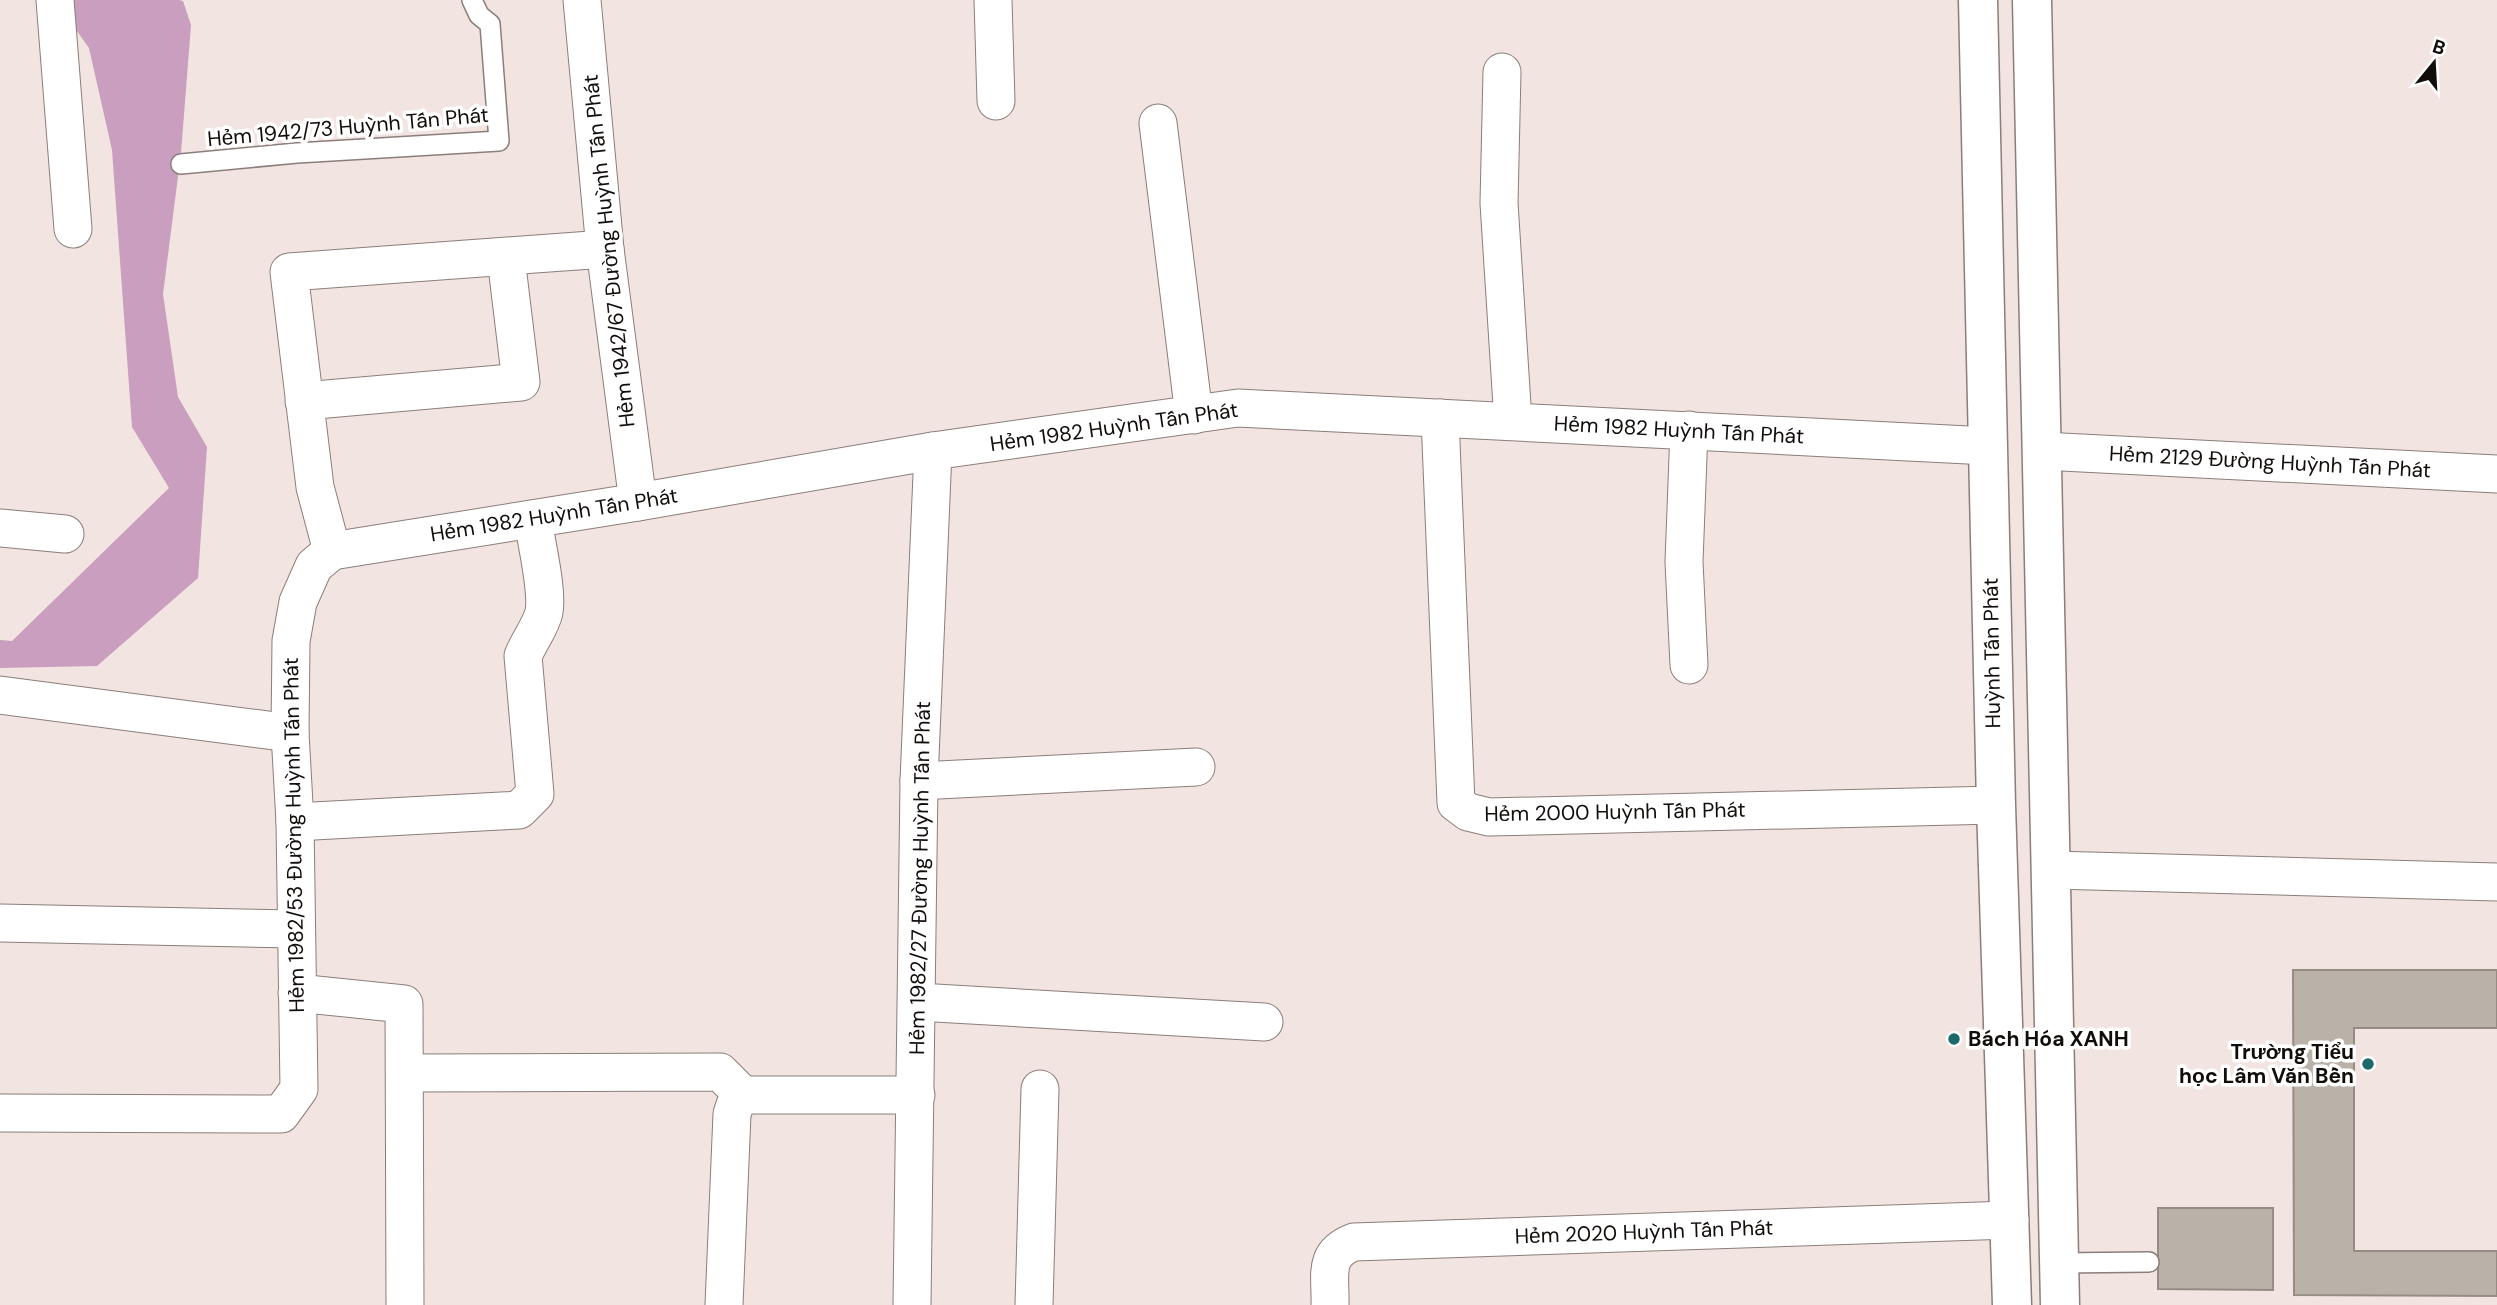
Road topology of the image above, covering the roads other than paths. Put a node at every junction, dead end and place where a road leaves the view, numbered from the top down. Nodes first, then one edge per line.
1 (55, 0) edge
2 (471, 0) edge
3 (582, 0) edge
4 (993, 0) edge
5 (1978, 0) edge
6 (2032, 0) edge
7 (1502, 72) dead end
8 (996, 102) dead end
9 (1158, 123) dead end
10 (181, 164) dead end
11 (73, 229) dead end
12 (605, 249) junction
13 (506, 258) junction
14 (304, 401) junction
15 (1194, 415) junction
16 (1440, 418) junction
17 (1513, 421) junction
18 (1689, 430) junction
19 (1988, 446) junction
20 (933, 451) junction
21 (2042, 451) junction
22 (2497, 474) edge
23 (638, 502) junction
24 (533, 519) junction
25 (0, 528) edge
26 (65, 534) dead end
27 (332, 551) junction
28 (1689, 665) dead end
29 (0, 695) edge
30 (290, 733) junction
31 (1196, 767) dead end
32 (919, 780) junction
33 (1996, 805) junction
34 (295, 822) junction
35 (2052, 870) junction
36 (2497, 882) edge
37 (0, 923) edge
38 (296, 929) junction
39 (297, 993) junction
40 (918, 1002) junction
41 (1264, 1022) dead end
42 (405, 1073) junction
43 (1040, 1089) dead end
44 (743, 1095) junction
45 (916, 1095) junction
46 (2006, 1110) junction
47 (2057, 1110) junction
48 (0, 1113) edge
49 (2010, 1220) junction
50 (2150, 1262) dead end
51 (2059, 1263) junction
52 (405, 1305) edge
53 (723, 1305) edge
54 (912, 1305) edge
55 (1034, 1305) edge
56 (1330, 1305) edge
57 (2012, 1305) edge
58 (2060, 1305) edge

1 - 11 street
2 - 10 lane, Hẻm 1942/73 Huỳnh Tấn Phát
3 - 12 street, Hẻm 1942/67 Đường Huỳnh Tấn Phát
4 - 8 street
5 - 19 main road, Huỳnh Tấn Phát
6 - 21 main road
7 - 17 street
9 - 15 street
12 - 13 street
12 - 23 street, Hẻm 1942/67 Đường Huỳnh Tấn Phát
13 - 14 street
13 - 14 street
14 - 27 street
15 - 16 street, Hẻm 1982 Huỳnh Tấn Phát
15 - 20 street, Hẻm 1982 Huỳnh Tấn Phát
16 - 17 street, Hẻm 1982 Huỳnh Tấn Phát
16 - 33 street, Hẻm 2000 Huỳnh Tấn Phát
17 - 18 street, Hẻm 1982 Huỳnh Tấn Phát
18 - 19 street, Hẻm 1982 Huỳnh Tấn Phát
18 - 28 street
19 - 33 main road, Huỳnh Tấn Phát
20 - 23 street, Hẻm 1982 Huỳnh Tấn Phát
20 - 32 street, Hẻm 1982/27 Đường Huỳnh Tấn Phát
21 - 22 street, Hẻm 2129 Đường Huỳnh Tấn Phát
21 - 35 main road
23 - 24 street, Hẻm 1982 Huỳnh Tấn Phát
24 - 27 street, Hẻm 1982 Huỳnh Tấn Phát
24 - 34 street
25 - 26 street
27 - 30 street, Hẻm 1982/53 Đường Huỳnh Tấn Phát
29 - 30 street
30 - 34 street, Hẻm 1982/53 Đường Huỳnh Tấn Phát
31 - 32 street
32 - 40 street, Hẻm 1982/27 Đường Huỳnh Tấn Phát
33 - 46 main road, Huỳnh Tấn Phát
34 - 38 street, Hẻm 1982/53 Đường Huỳnh Tấn Phát
35 - 36 street
35 - 47 main road
37 - 38 street
38 - 39 street, Hẻm 1982/53 Đường Huỳnh Tấn Phát
39 - 42 street
39 - 48 street, Hẻm 1982/53 Đường Huỳnh Tấn Phát
40 - 41 street
40 - 45 street, Hẻm 1982/27 Đường Huỳnh Tấn Phát
42 - 44 street
42 - 52 street
43 - 55 street
44 - 45 street
44 - 53 street
45 - 54 street, Hẻm 1982/27 Đường Huỳnh Tấn Phát
46 - 47 main road
46 - 49 main road, Huỳnh Tấn Phát
47 - 51 main road
49 - 56 street, Hẻm 2020 Huỳnh Tấn Phát
49 - 57 main road, Huỳnh Tấn Phát
50 - 51 lane
51 - 58 main road

